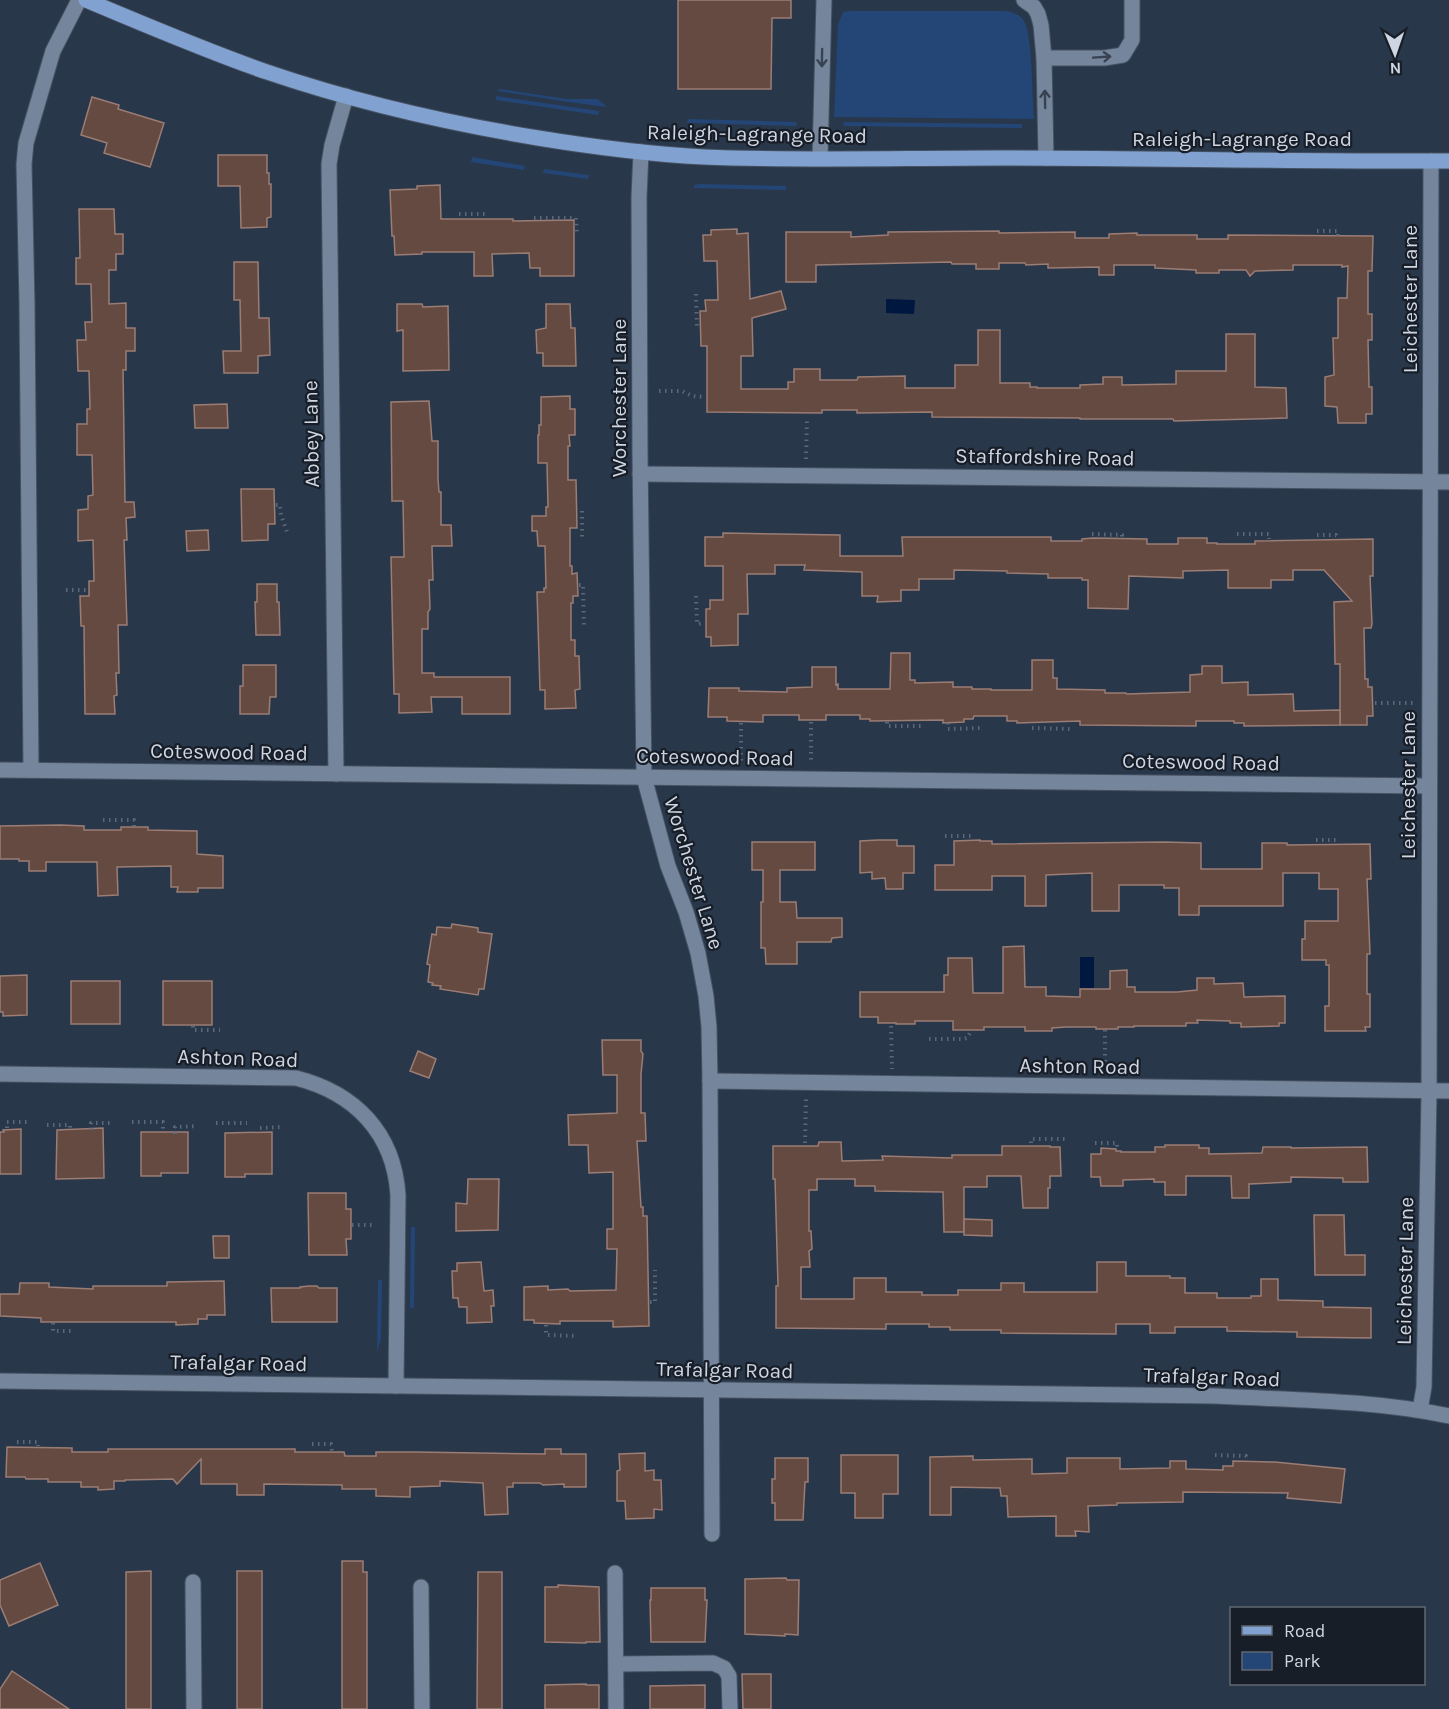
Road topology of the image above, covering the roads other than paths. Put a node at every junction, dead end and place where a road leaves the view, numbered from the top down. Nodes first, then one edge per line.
1 (79, 0) edge
2 (86, 0) edge
3 (824, 0) edge
4 (1024, 0) edge
5 (1132, 0) edge
6 (1044, 58) junction
7 (345, 96) junction
8 (641, 152) junction
9 (820, 158) junction
10 (1046, 158) junction
11 (1431, 161) junction
12 (1449, 161) edge
13 (640, 474) junction
14 (1430, 482) junction
15 (1449, 482) edge
16 (0, 770) edge
17 (31, 770) junction
18 (336, 774) junction
19 (644, 777) junction
20 (1429, 786) junction
21 (0, 1074) edge
22 (710, 1081) junction
23 (1449, 1091) edge
24 (1429, 1092) junction
25 (0, 1381) edge
26 (396, 1386) junction
27 (711, 1391) junction
28 (1420, 1410) junction
29 (1449, 1416) edge
30 (712, 1534) dead end
31 (615, 1573) dead end
32 (193, 1582) dead end
33 (421, 1587) dead end
34 (616, 1664) junction
35 (194, 1709) edge
36 (422, 1709) edge
37 (616, 1709) edge
38 (730, 1709) edge

1 - 17 street
2 - 7 main road, Raleigh-Lagrange Road
3 -> 9 street
4 - 6 street
6 -> 5 street
10 -> 6 street
7 - 8 main road, Raleigh-Lagrange Road
7 - 18 street, Abbey Lane
8 - 9 main road, Raleigh-Lagrange Road
8 - 13 street, Worchester Lane
9 - 10 main road, Raleigh-Lagrange Road
10 - 11 main road, Raleigh-Lagrange Road
11 - 12 main road, Raleigh-Lagrange Road
11 - 14 street, Leichester Lane
13 - 14 street, Staffordshire Road
13 - 19 street, Worchester Lane
14 - 15 street, Staffordshire Road
14 - 20 street, Leichester Lane
16 - 17 street, Coteswood Road
17 - 18 street, Coteswood Road
18 - 19 street, Coteswood Road
19 - 20 street, Coteswood Road
19 - 22 street, Worchester Lane
20 - 24 street, Leichester Lane
21 - 26 street, Ashton Road
22 - 24 street, Ashton Road
22 - 27 street, Worchester Lane
23 - 24 street, Ashton Road
24 - 28 street, Leichester Lane
25 - 26 street, Trafalgar Road
26 - 27 street, Trafalgar Road
27 - 28 street, Trafalgar Road
27 - 30 street, Worchester Lane
28 - 29 street, Trafalgar Road
31 - 34 street
32 - 35 street
33 - 36 street
34 - 37 street
34 - 38 street

